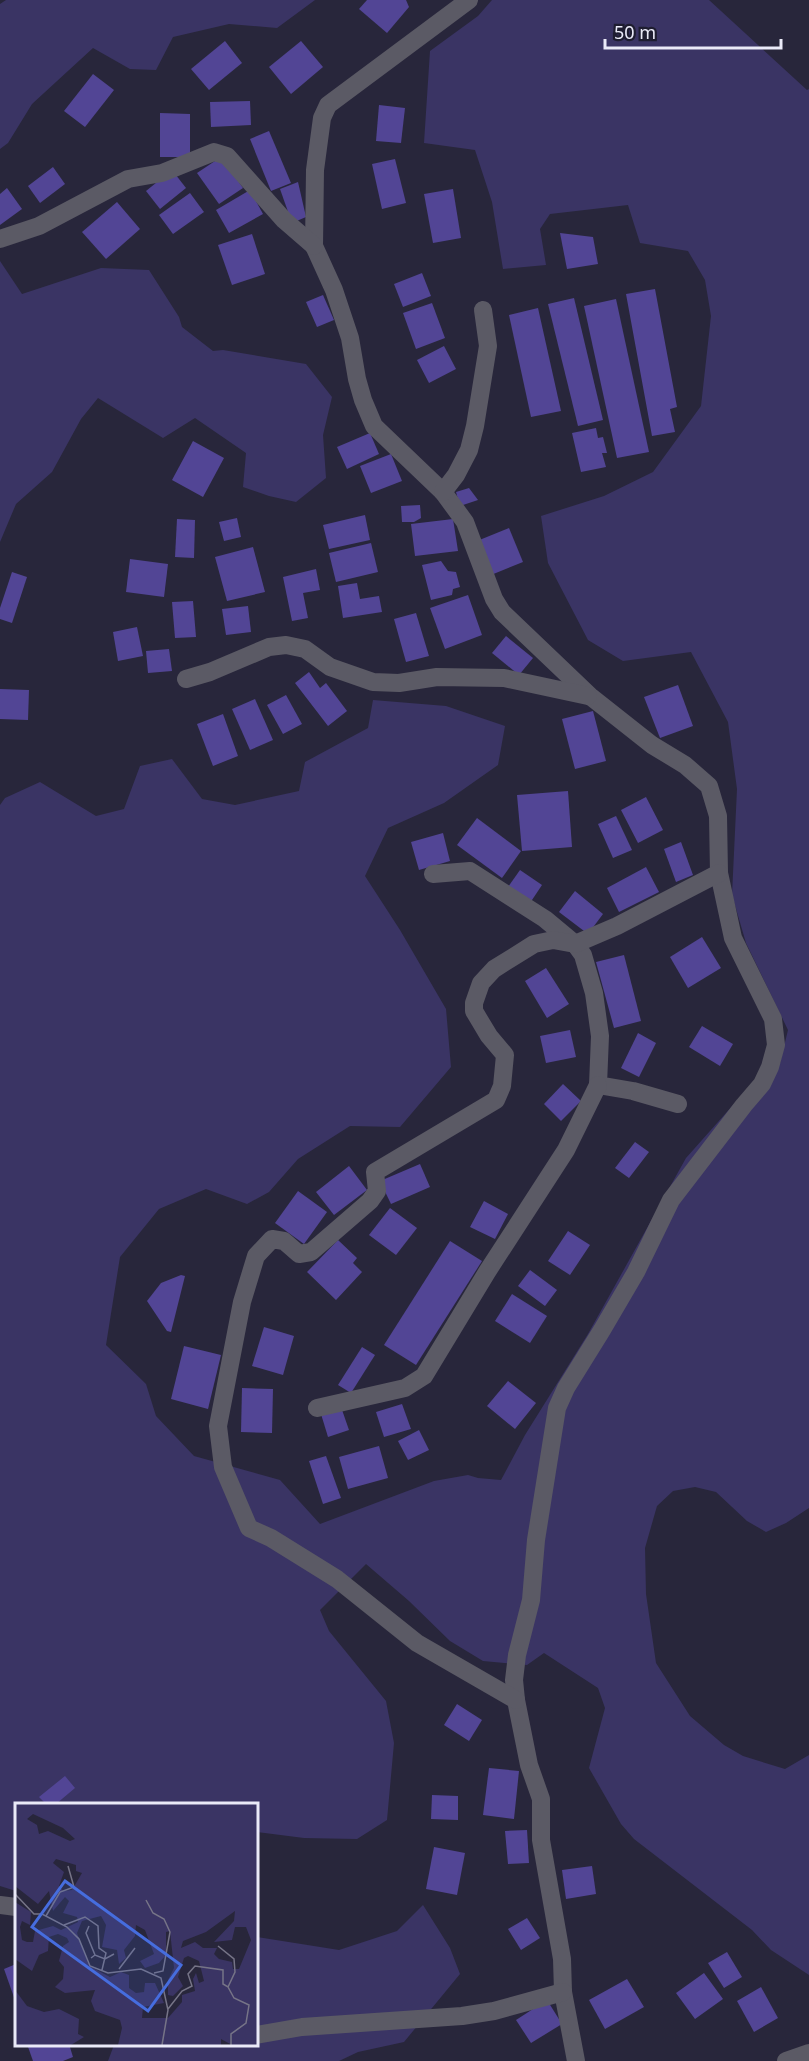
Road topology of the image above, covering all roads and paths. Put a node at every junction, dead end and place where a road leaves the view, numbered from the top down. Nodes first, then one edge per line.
1 (469, 0) edge
2 (0, 239) edge
3 (314, 246) junction
4 (483, 310) dead end
5 (443, 492) junction
6 (186, 679) dead end
7 (590, 696) junction
8 (719, 873) junction
9 (433, 874) dead end
10 (575, 944) junction
11 (598, 1085) junction
12 (678, 1104) dead end
13 (317, 1408) dead end
14 (516, 1700) junction
15 (0, 1905) edge
16 (15, 1907) edge
17 (563, 1992) junction
18 (258, 2035) edge
19 (809, 2053) edge
20 (576, 2061) edge
21 (786, 2061) edge

1 - 3 street
2 - 3 street
3 - 5 street
4 - 5 street
5 - 7 street
6 - 7 street
7 - 8 street
8 - 10 street
8 - 14 street
9 - 10 street
10 - 11 street
10 - 14 street
11 - 12 street
11 - 13 street
14 - 17 street
15 - 16 street
17 - 18 street
17 - 20 street
19 - 21 street

